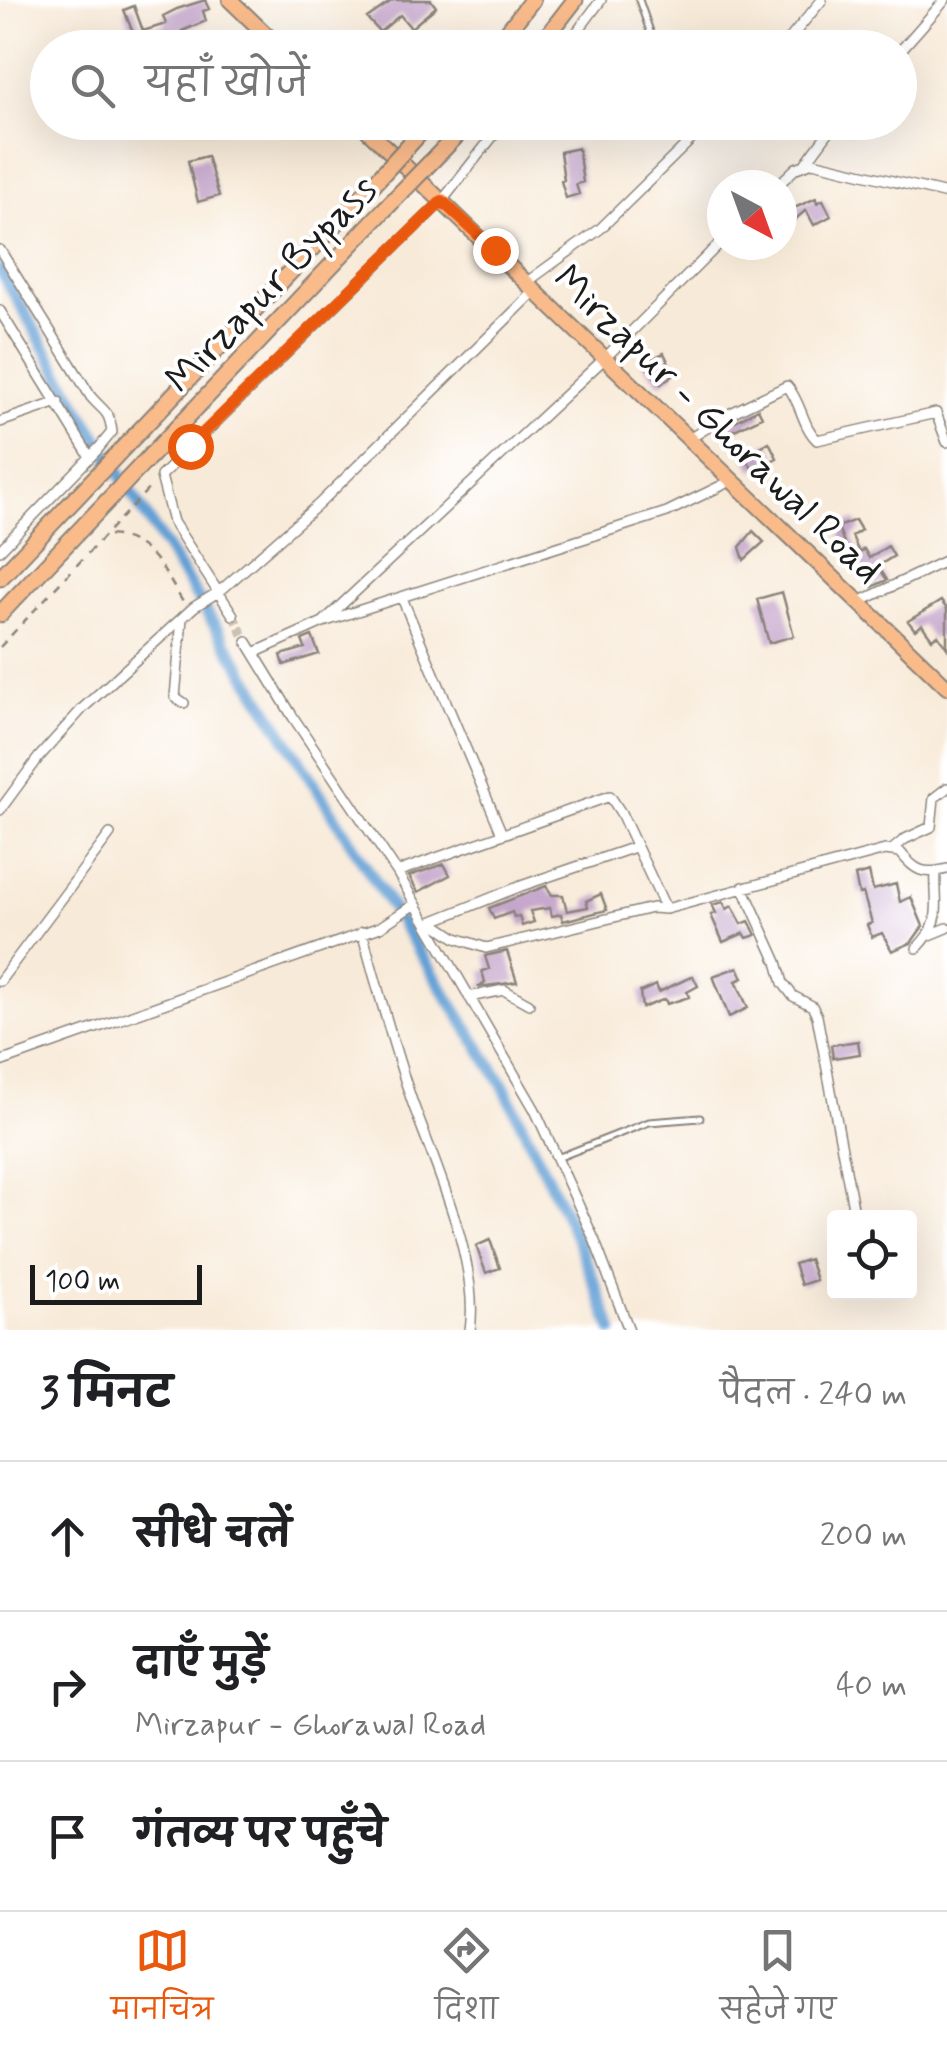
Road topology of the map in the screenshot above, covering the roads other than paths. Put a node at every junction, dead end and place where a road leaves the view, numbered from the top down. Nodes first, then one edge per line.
1 (230, 0) edge
2 (532, 0) edge
3 (574, 0) edge
4 (601, 0) edge
5 (639, 0) edge
6 (822, 0) edge
7 (945, 0) edge
8 (261, 30) edge
9 (509, 30) edge
10 (552, 30) edge
11 (578, 30) edge
12 (649, 30) edge
13 (797, 30) edge
14 (917, 32) edge
15 (378, 140) edge
16 (414, 140) edge
17 (452, 140) edge
18 (490, 140) edge
19 (692, 140) edge
20 (823, 140) edge
21 (805, 164) junction
22 (797, 170) edge
23 (947, 194) edge
24 (442, 201) junction
25 (0, 250) edge
26 (707, 256) edge
27 (532, 286) junction
28 (0, 311) edge
29 (605, 358) junction
30 (58, 402) junction
31 (942, 412) edge
32 (0, 422) edge
33 (690, 439) junction
34 (947, 442) edge
35 (94, 453) junction
36 (731, 481) junction
37 (0, 550) edge
38 (947, 560) edge
39 (0, 578) edge
40 (220, 591) junction
41 (402, 598) junction
42 (858, 603) junction
43 (188, 612) junction
44 (0, 614) edge
45 (233, 615) tunnel mouth
46 (322, 622) junction
47 (248, 642) tunnel mouth
48 (256, 652) junction
49 (947, 687) edge
50 (184, 703) dead end
51 (947, 788) edge
52 (0, 810) edge
53 (110, 834) dead end
54 (502, 834) junction
55 (635, 847) junction
56 (894, 849) junction
57 (942, 871) edge
58 (397, 872) junction
59 (743, 887) junction
60 (415, 904) junction
61 (666, 909) junction
62 (428, 922) junction
63 (947, 928) edge
64 (362, 932) junction
65 (930, 934) junction
66 (917, 948) dead end
67 (0, 981) edge
68 (469, 997) junction
69 (529, 1004) dead end
70 (0, 1062) edge
71 (700, 1118) dead end
72 (557, 1158) junction
73 (853, 1210) edge
74 (470, 1330) edge
75 (628, 1330) edge

1 - 8 main road
2 - 9 highway
3 - 10 highway
4 - 11 street
5 - 12 lane
6 - 13 street
7 - 14 street
15 - 24 main road, Mirzapur - Ghorawal Road
16 - 39 highway, Mirzapur Bypass, bridge
17 - 44 highway, Mirzapur Bypass, bridge
18 - 24 street
19 - 27 street
20 - 21 street
21 - 22 street
21 - 23 street
24 - 27 main road, Mirzapur - Ghorawal Road
24 - 40 street
25 - 35 street
26 - 29 street
27 - 29 main road, Mirzapur - Ghorawal Road
27 - 40 street
28 - 30 street
29 - 33 main road, Mirzapur - Ghorawal Road
29 - 46 street
30 - 32 street
30 - 35 street
31 - 33 street
31 - 34 street
33 - 36 main road, Mirzapur - Ghorawal Road
35 - 37 street
36 - 41 street
36 - 42 main road, Mirzapur - Ghorawal Road
38 - 42 street
40 - 43 street
40 - 45 street
41 - 46 street
41 - 54 street
42 - 49 main road, Mirzapur - Ghorawal Road
43 - 50 street
43 - 52 street
46 - 48 street
47 - 48 street
48 - 58 street
51 - 56 street
53 - 67 street
54 - 55 street
54 - 58 street
55 - 61 street
55 - 62 street
56 - 57 street
56 - 59 street
57 - 65 street
58 - 60 street
59 - 61 street
59 - 73 street
60 - 62 street
60 - 64 street
61 - 62 street
62 - 68 street
63 - 65 street
64 - 70 street
64 - 74 street
65 - 66 street
68 - 69 street
68 - 72 street
71 - 72 lane
72 - 75 street

